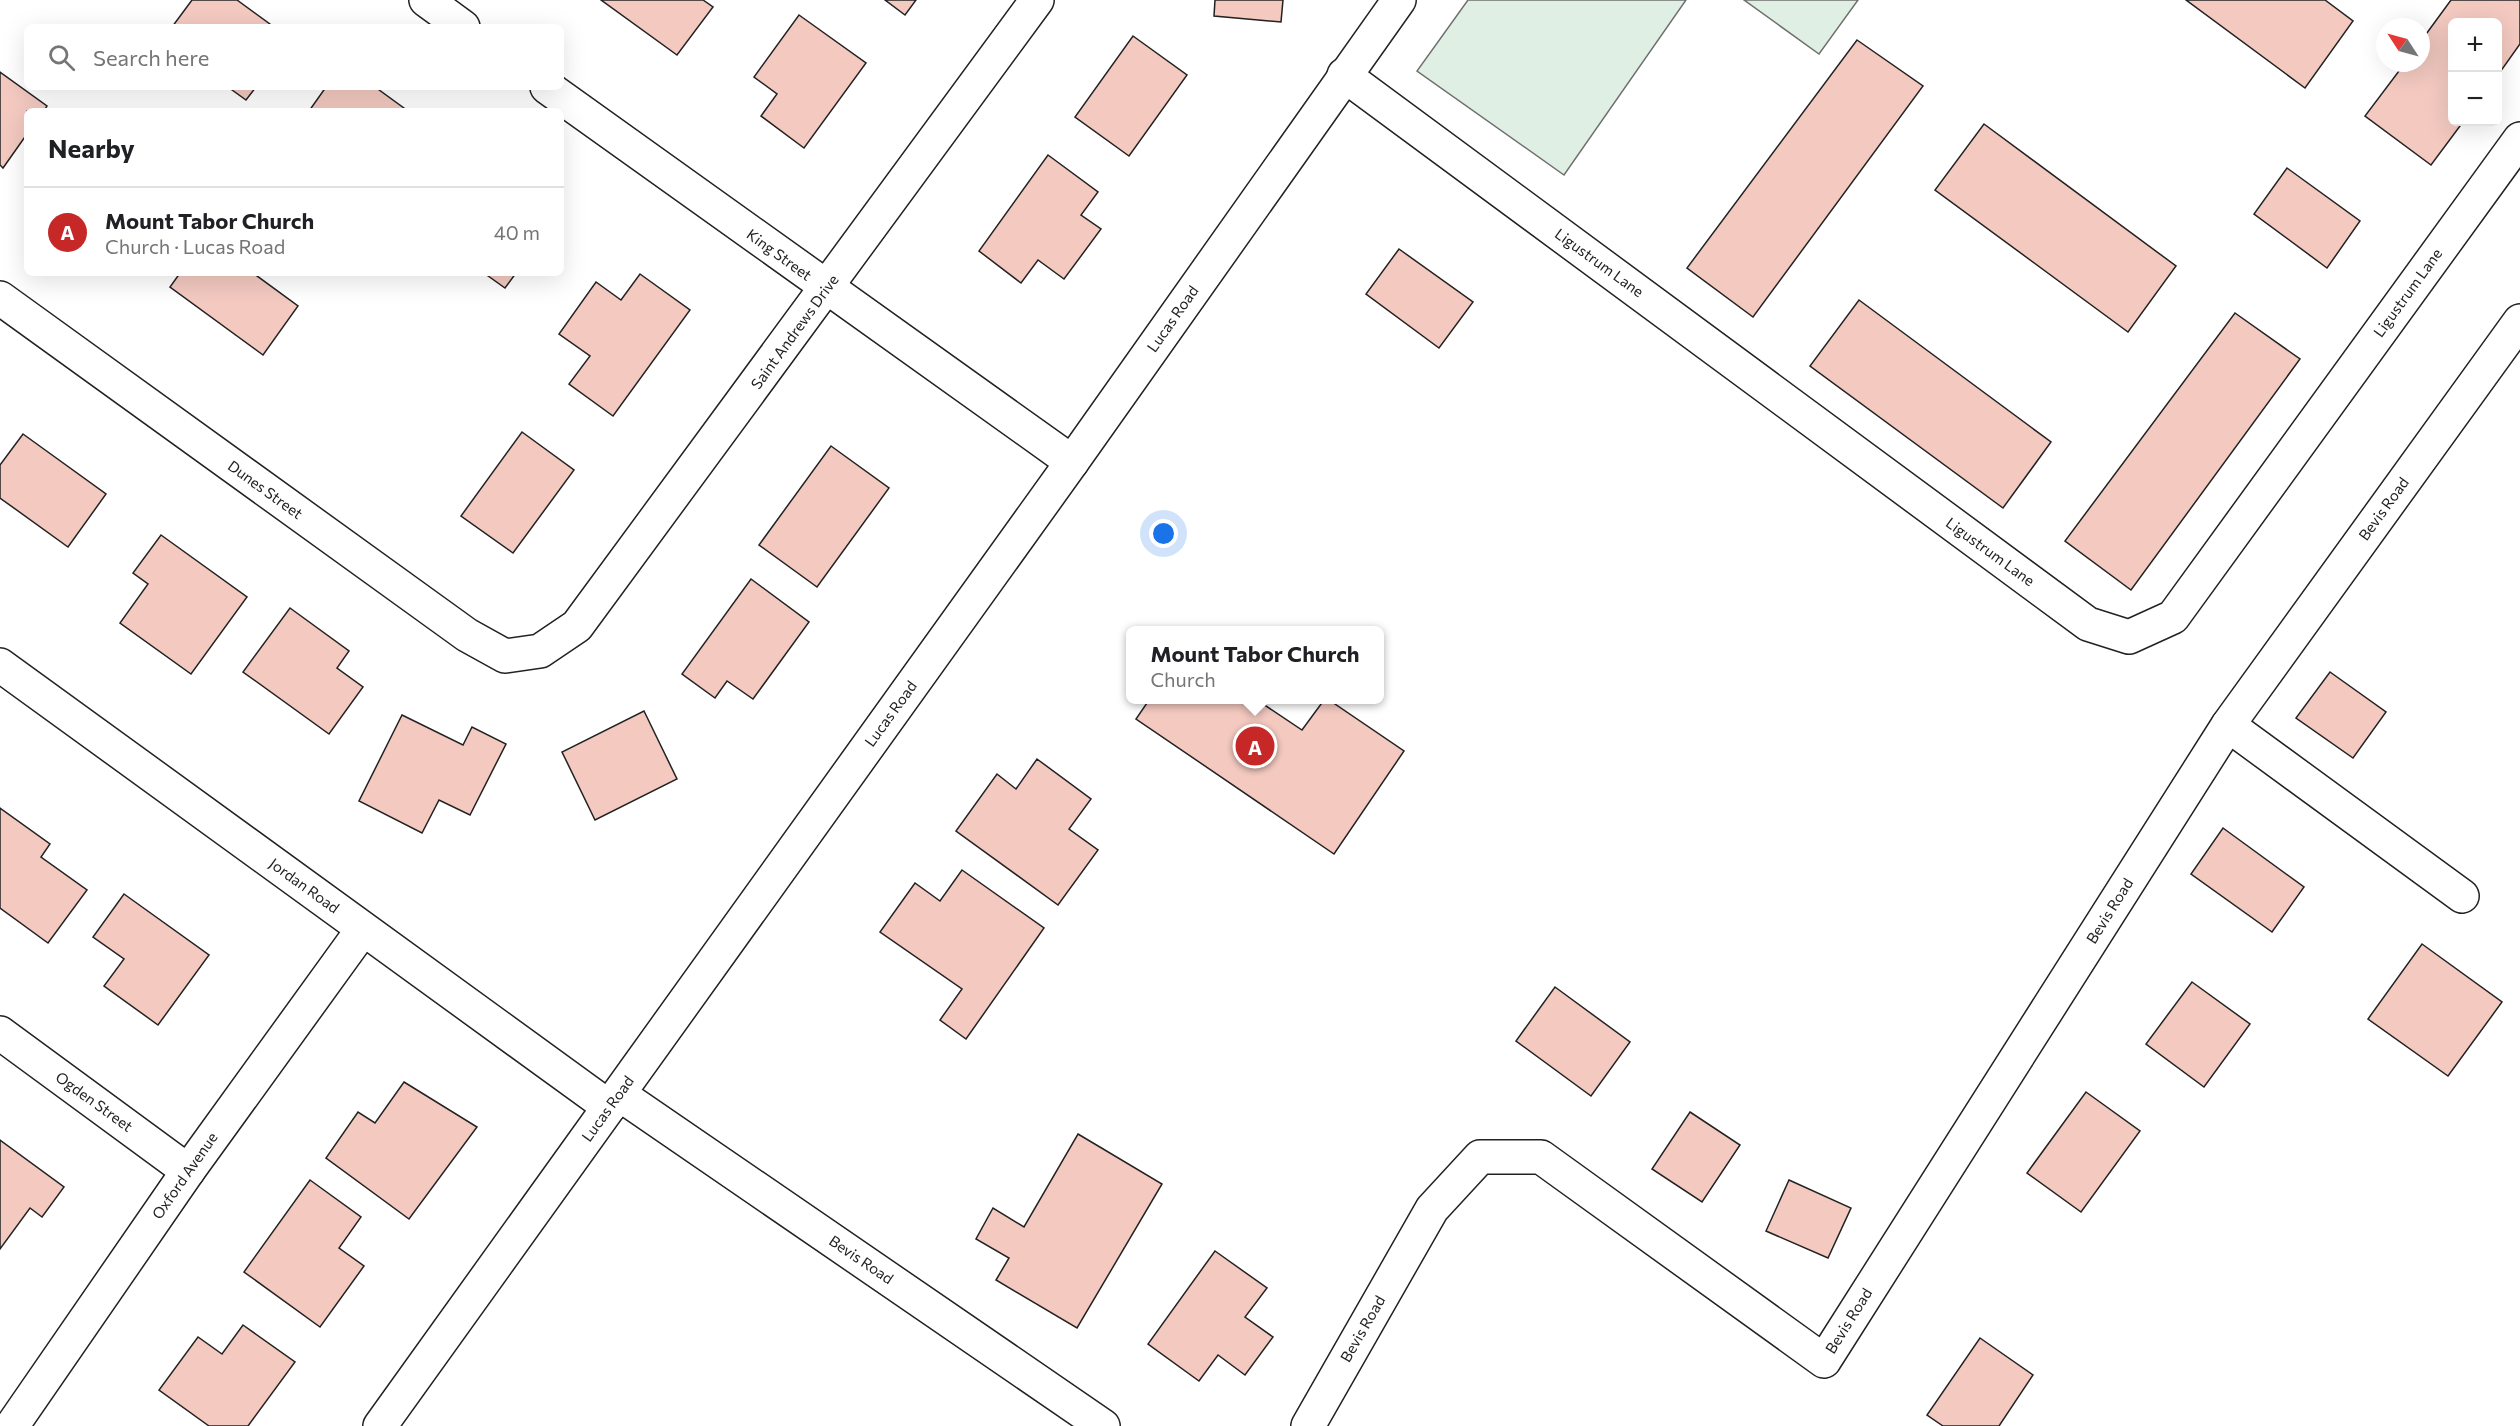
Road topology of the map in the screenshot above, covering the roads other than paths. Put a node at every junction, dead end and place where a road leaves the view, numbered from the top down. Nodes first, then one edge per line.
1 (426, 0) edge
2 (1037, 0) edge
3 (1398, 0) edge
4 (459, 24) edge
5 (1344, 75) junction
6 (551, 90) edge
7 (2520, 139) edge
8 (827, 289) junction
9 (0, 298) edge
10 (2520, 321) edge
11 (1072, 462) junction
12 (540, 651) joint
13 (0, 665) edge
14 (2228, 725) junction
15 (2462, 896) dead end
16 (363, 928) junction
17 (0, 1033) edge
18 (614, 1101) junction
19 (188, 1171) junction
20 (12, 1426) edge
21 (380, 1426) edge
22 (1103, 1426) edge
23 (1308, 1426) edge

1 - 4 street
2 - 8 street, Saint Andrews Drive
3 - 5 street, Lucas Road
5 - 7 street, Ligustrum Lane
5 - 11 street, Lucas Road
6 - 8 street, King Street
8 - 11 street, King Street
8 - 12 street, Saint Andrews Drive
9 - 12 street, Dunes Street
10 - 14 street, Bevis Road
11 - 18 street, Lucas Road
13 - 16 street, Jordan Road
14 - 15 street
14 - 23 street, Bevis Road
16 - 18 street, Jordan Road
16 - 19 street, Oxford Avenue
17 - 19 street, Ogden Street
18 - 21 street, Lucas Road
18 - 22 street, Bevis Road
19 - 20 street, Oxford Avenue

